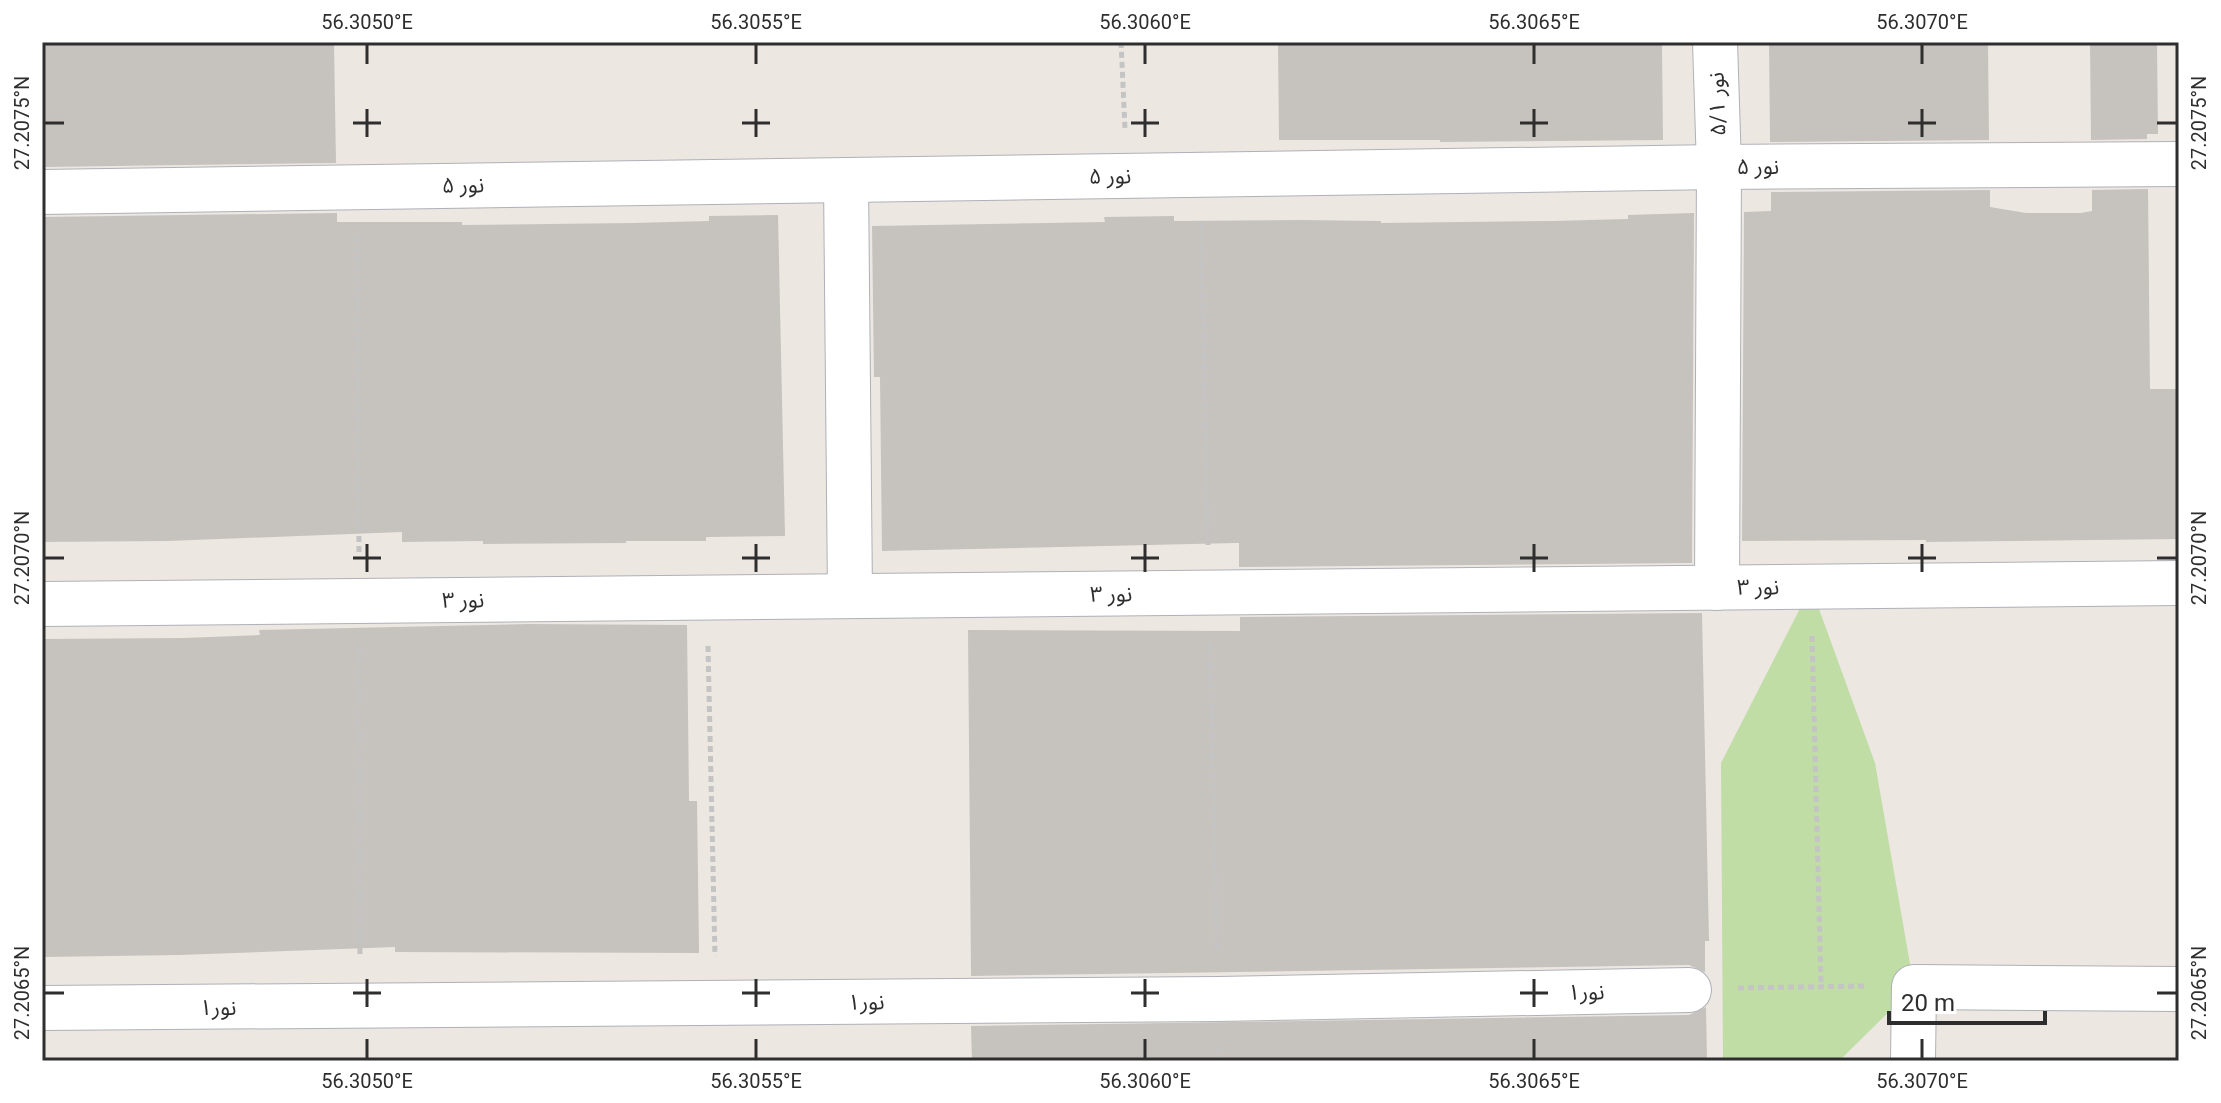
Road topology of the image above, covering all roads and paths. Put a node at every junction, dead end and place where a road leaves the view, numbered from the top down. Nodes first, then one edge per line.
1 (1121, 42) edge
2 (1715, 42) edge
3 (2179, 164) edge
4 (1719, 167) junction
5 (1200, 174) junction
6 (1128, 175) junction
7 (846, 180) junction
8 (357, 187) junction
9 (42, 192) edge
10 (2179, 583) edge
11 (1811, 587) junction
12 (1717, 588) junction
13 (1209, 593) junction
14 (850, 596) junction
15 (707, 597) junction
16 (359, 601) junction
17 (42, 604) edge
18 (2179, 989) edge
19 (1689, 990) joint
20 (1218, 999) junction
21 (716, 1003) junction
22 (360, 1006) junction
23 (42, 1008) edge
24 (1219, 1061) edge
25 (1913, 1061) edge

1 - 6 path
2 - 4 street, نور ۵/۱
3 - 4 street, نور ۵
4 - 5 street, نور ۵
4 - 12 street, نور ۵/۱
5 - 6 street, نور ۵
5 - 13 path
6 - 7 street, نور ۵
7 - 8 street, نور ۵
7 - 14 street
8 - 9 street, نور ۵
8 - 16 path
10 - 11 street, نور ۳
11 - 12 street, نور ۳
11 - 19 path
12 - 13 street, نور ۳
13 - 14 street, نور ۳
13 - 20 path
14 - 15 street, نور ۳
15 - 16 street, نور ۳
15 - 21 path
16 - 17 street, نور ۳
16 - 22 path
18 - 25 street
19 - 20 street, نور۱
20 - 21 street, نور۱
20 - 24 path
21 - 22 street, نور۱
22 - 23 street, نور۱

